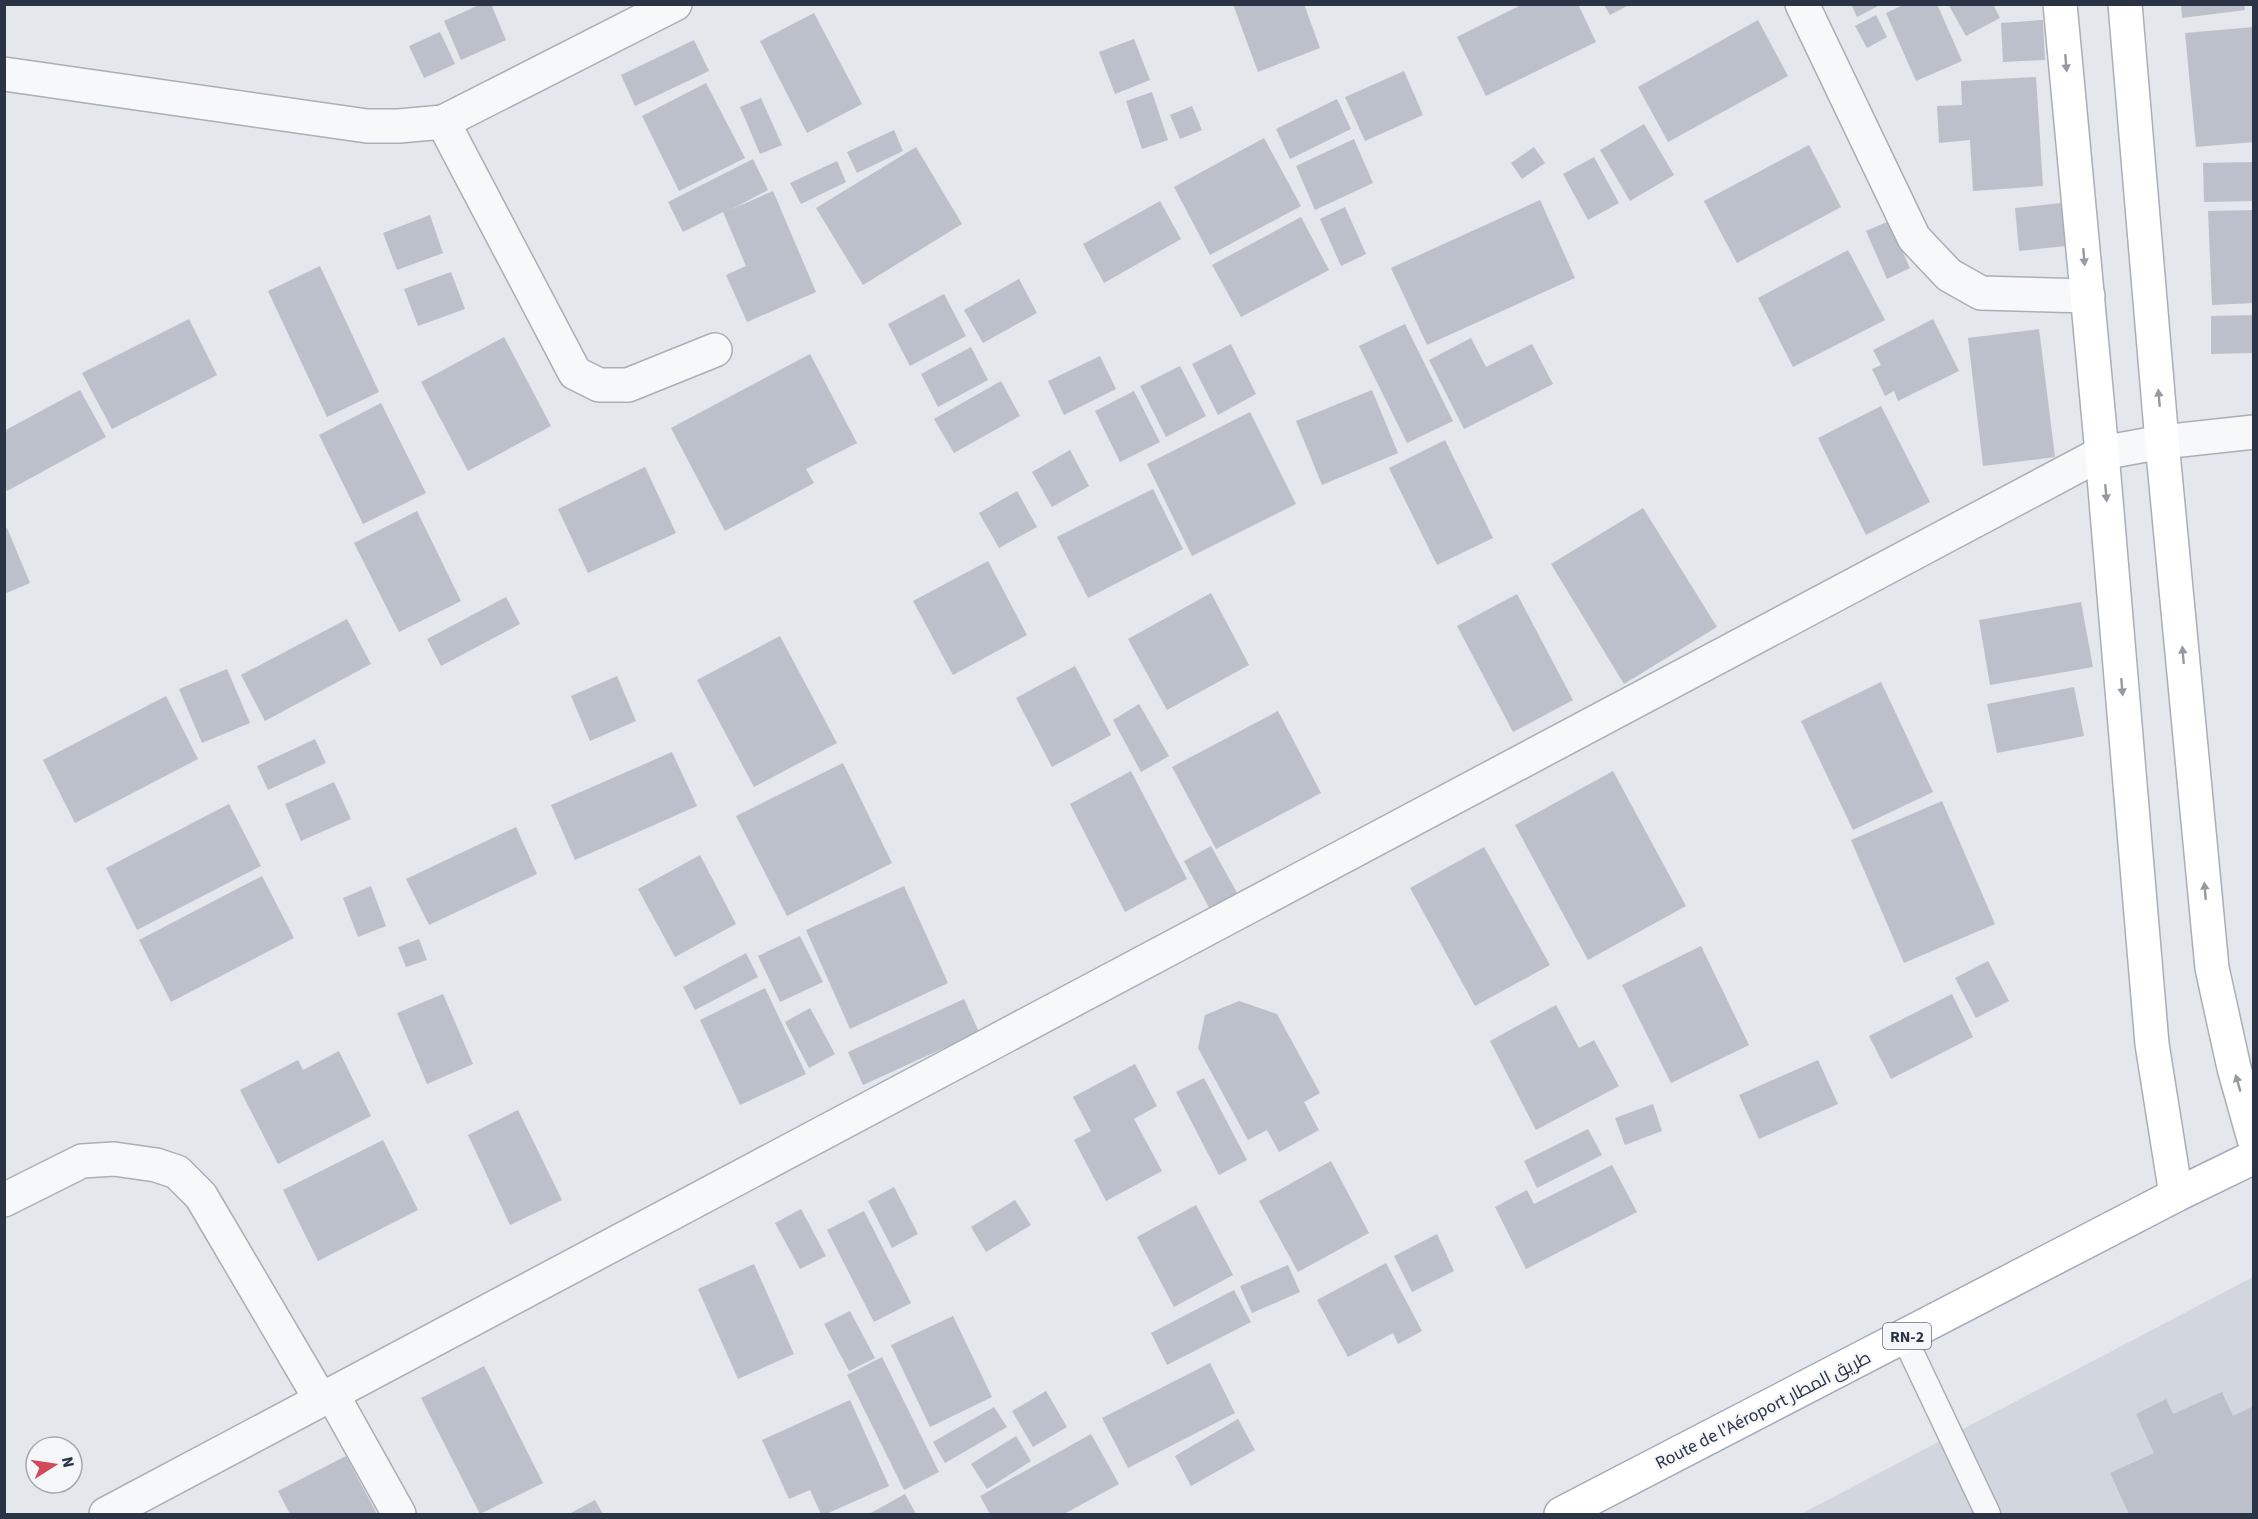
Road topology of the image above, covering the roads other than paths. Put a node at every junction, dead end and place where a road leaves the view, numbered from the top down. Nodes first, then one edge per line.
1 (675, 4) edge
2 (1802, 4) edge
3 (2060, 4) edge
4 (2126, 4) edge
5 (4, 74) edge
6 (443, 122) junction
7 (2088, 296) junction
8 (715, 350) dead end
9 (2253, 432) edge
10 (2162, 442) junction
11 (2102, 453) junction
12 (2253, 1139) edge
13 (2253, 1157) edge
14 (2176, 1195) junction
15 (4, 1200) edge
16 (1904, 1337) junction
17 (327, 1397) junction
18 (106, 1515) edge
19 (399, 1515) edge
20 (1561, 1515) edge
21 (1988, 1515) edge

1 - 6 street
2 - 7 street
3 -> 7 main road
10 -> 4 main road
5 - 6 street
6 - 8 street
7 - 11 main road
9 - 10 street
10 - 11 street
12 -> 10 main road
11 -> 14 main road
11 - 17 street
13 - 14 main road, Route de l'Aéroport طريق المطار / RN-2
14 - 16 main road, Route de l'Aéroport طريق المطار / RN-2
15 - 17 street
16 - 20 main road, Route de l'Aéroport طريق المطار / RN-2
16 - 21 lane
17 - 18 street
17 - 19 street

